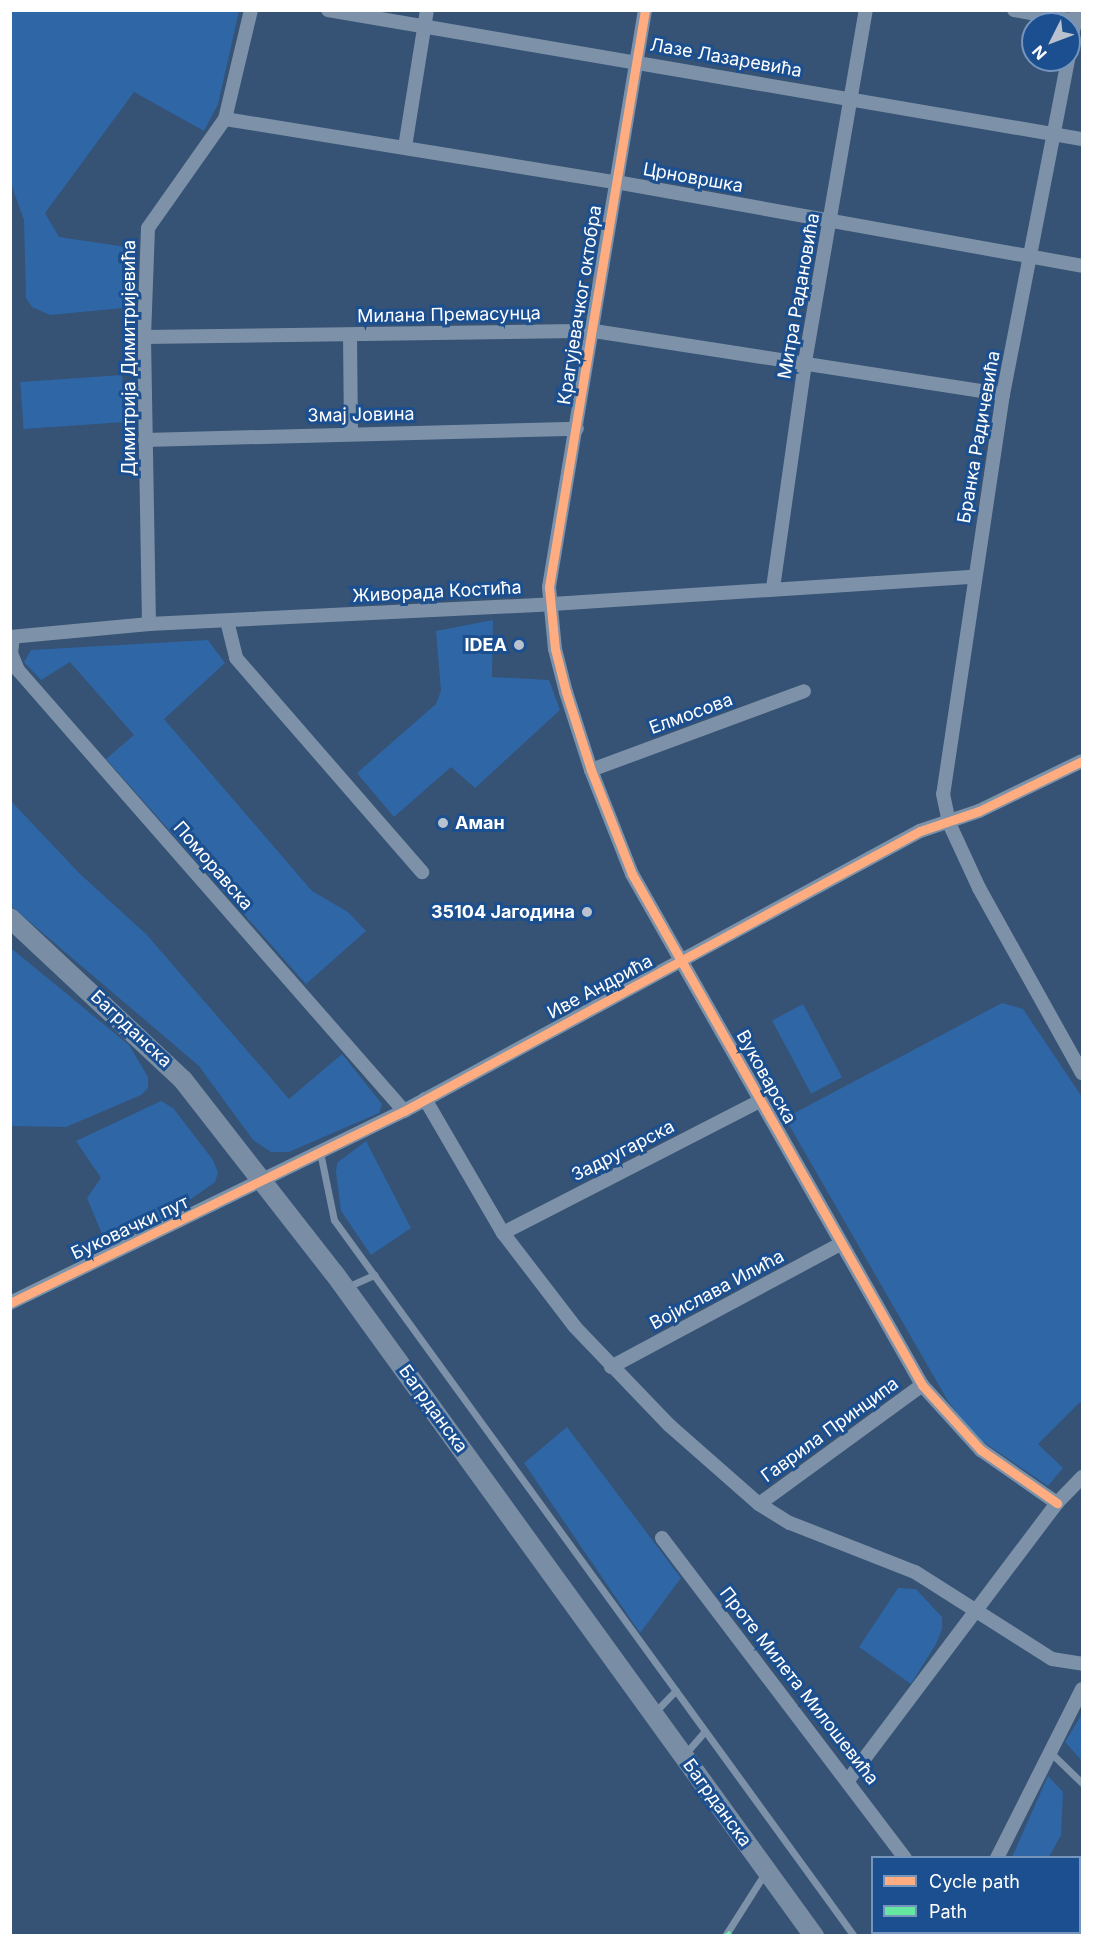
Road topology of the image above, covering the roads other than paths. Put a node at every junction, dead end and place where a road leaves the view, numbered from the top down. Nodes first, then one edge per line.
1 (251, 10) edge
2 (328, 10) edge
3 (427, 10) edge
4 (645, 10) edge
5 (866, 10) edge
6 (1014, 10) edge
7 (1030, 12) edge
8 (424, 27) junction
9 (635, 61) junction
10 (1066, 72) edge
11 (850, 98) junction
12 (225, 119) junction
13 (1053, 133) junction
14 (1083, 139) edge
15 (405, 147) junction
16 (616, 182) junction
17 (831, 220) junction
18 (1032, 257) junction
19 (1083, 266) edge
20 (594, 331) junction
21 (350, 335) junction
22 (144, 337) junction
23 (805, 362) junction
24 (1003, 394) junction
25 (577, 429) junction
26 (351, 433) junction
27 (145, 440) junction
28 (973, 577) junction
29 (773, 588) junction
30 (552, 604) junction
31 (227, 621) junction
32 (149, 624) junction
33 (12, 637) edge
34 (804, 691) dead end
35 (1083, 761) edge
36 (591, 770) junction
37 (949, 823) junction
38 (422, 872) dead end
39 (10, 918) edge
40 (684, 962) junction
41 (1083, 1073) edge
42 (425, 1099) junction
43 (760, 1101) junction
44 (404, 1111) junction
45 (320, 1152) junction
46 (262, 1181) junction
47 (503, 1233) junction
48 (840, 1244) junction
49 (374, 1275) junction
50 (345, 1288) junction
51 (10, 1303) edge
52 (611, 1367) junction
53 (922, 1385) junction
54 (1083, 1477) edge
55 (1057, 1503) junction
56 (759, 1504) junction
57 (662, 1538) dead end
58 (977, 1612) junction
59 (1083, 1664) edge
60 (1083, 1689) edge
61 (676, 1690) junction
62 (653, 1714) junction
63 (705, 1731) junction
64 (1050, 1752) junction
65 (683, 1756) junction
66 (849, 1779) junction
67 (1083, 1783) edge
68 (904, 1856) edge
69 (997, 1856) edge
70 (767, 1870) junction
71 (725, 1935) edge
72 (814, 1935) edge
73 (854, 1935) edge

1 - 12 street, Димитрија Димитријевића
2 - 8 street, Лазе Лазаревића
3 - 8 street
4 - 9 street, Крагујевачког октобра
5 - 11 street, Митра Радановића
6 - 7 street
8 - 9 street, Лазе Лазаревића
8 - 15 street
9 - 11 street, Лазе Лазаревића
9 - 16 street, Крагујевачког октобра
10 - 13 street, Бранка Радичевића
11 - 13 street, Лазе Лазаревића
11 - 17 street, Митра Радановића
12 - 15 street, Црновршка
12 - 22 street, Димитрија Димитријевића
13 - 14 street, Лазе Лазаревића
13 - 18 street, Бранка Радичевића
15 - 16 street, Црновршка
16 - 17 street, Црновршка
16 - 20 street, Крагујевачког октобра
17 - 18 street, Црновршка
17 - 23 street, Митра Радановића
18 - 19 street, Црновршка
18 - 24 street, Бранка Радичевића
20 - 21 street, Милана Премасунца
20 - 23 street, Милана Премасунца
20 - 25 street, Крагујевачког октобра
21 - 22 street, Милана Премасунца
21 - 26 street
22 - 27 street, Димитрија Димитријевића
23 - 24 street, Милана Премасунца
23 - 29 street, Митра Радановића
24 - 28 street, Бранка Радичевића
25 - 26 street, Змај Јовина
25 - 30 street, Крагујевачког октобра
26 - 27 street, Змај Јовина
27 - 32 street, Димитрија Димитријевића
28 - 29 street, Живорада Костића
28 - 37 street, Бранка Радичевића
29 - 30 street, Живорада Костића
30 - 31 street, Живорада Костића
30 - 36 street, Вуковарска
31 - 32 street, Живорада Костића
31 - 38 street
32 - 33 street, Живорада Костића
33 - 44 street, Поморавска
34 - 36 street, Елмосова
35 - 37 street, Иве Андрића
36 - 40 street, Вуковарска
37 - 40 street, Иве Андрића
37 - 41 street, Бранка Радичевића
39 - 46 main road, Багрданска
40 - 42 street, Иве Андрића
40 - 43 street, Вуковарска
42 - 44 street, Иве Андрића
42 - 47 street
43 - 47 street, Задругарска
43 - 48 street, Вуковарска
44 - 45 street, Иве Андрића
45 - 46 street, Иве Андрића
45 - 49 lane
46 - 50 main road, Багрданска
46 - 51 street, Буковачки пут
47 - 52 street
48 - 52 street, Војислава Илића
48 - 53 street, Вуковарска
49 - 50 lane
49 - 61 lane
50 - 62 main road, Багрданска
52 - 56 street
53 - 55 street, Вуковарска
53 - 56 street, Гаврила Принципа
54 - 55 street
55 - 58 street
56 - 58 street
57 - 66 street, Проте Милета Милошевића
58 - 59 street
58 - 66 street
60 - 64 street
61 - 62 lane
61 - 63 lane
62 - 65 main road, Багрданска
63 - 65 lane
63 - 73 lane
64 - 67 lane
64 - 69 street
65 - 70 main road, Багрданска
66 - 68 street, Проте Милета Милошевића
70 - 71 lane
70 - 72 main road, Багрданска

